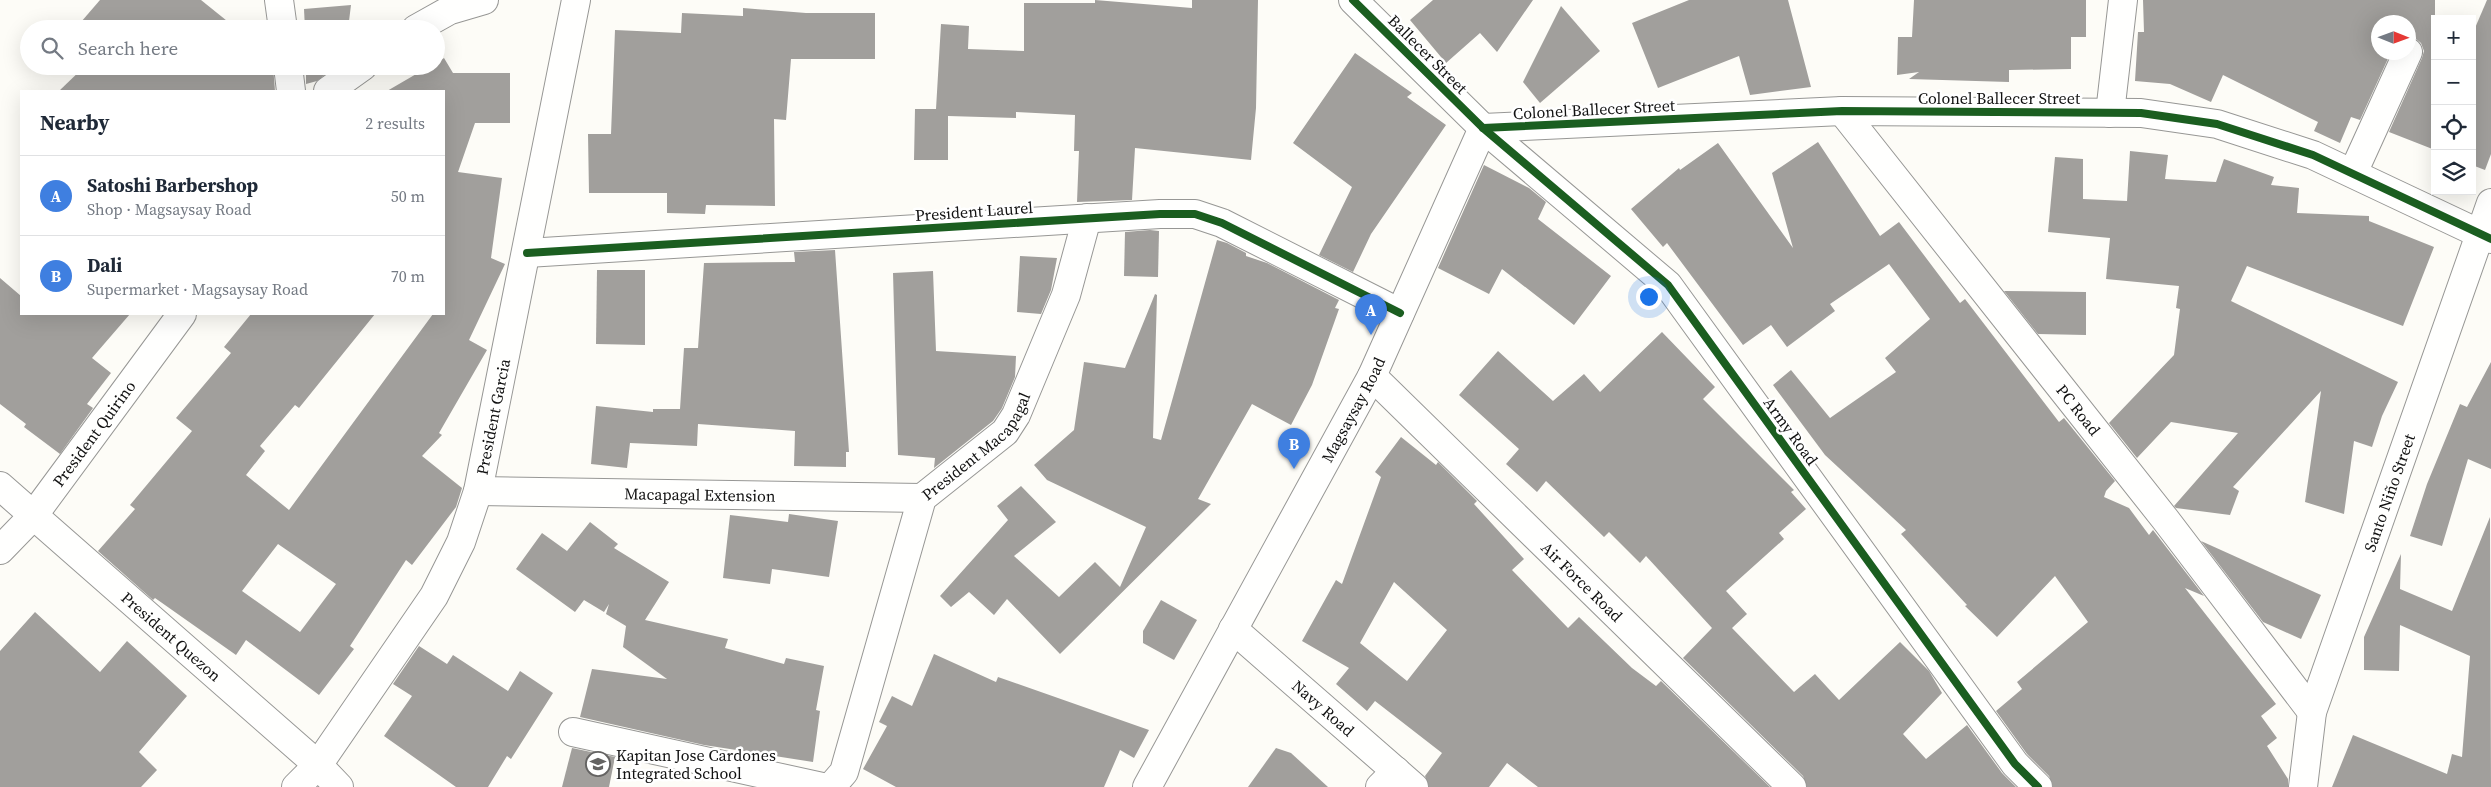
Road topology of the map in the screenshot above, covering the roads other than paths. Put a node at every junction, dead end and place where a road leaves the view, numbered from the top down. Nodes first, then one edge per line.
1 (279, 0) edge
2 (484, 0) edge
3 (576, 0) edge
4 (1353, 0) edge
5 (2123, 0) edge
6 (282, 20) edge
7 (432, 20) edge
8 (2405, 60) edge
9 (289, 75) edge
10 (350, 75) edge
11 (291, 90) edge
12 (329, 90) edge
13 (1842, 112) junction
14 (2110, 113) junction
15 (1483, 128) junction
16 (2353, 173) junction
17 (2491, 203) edge
18 (1087, 218) junction
19 (2486, 236) edge
20 (527, 254) junction
21 (1400, 313) junction
22 (181, 315) edge
23 (1372, 376) junction
24 (0, 486) edge
25 (478, 491) junction
26 (922, 498) junction
27 (33, 516) junction
28 (0, 550) edge
29 (1233, 629) junction
30 (2312, 712) junction
31 (573, 732) dead end
32 (318, 765) junction
33 (1397, 782) edge
34 (296, 787) edge
35 (339, 787) edge
36 (822, 787) edge
37 (831, 787) edge
38 (1147, 787) edge
39 (1792, 787) edge
40 (2038, 787) edge
41 (2303, 787) edge

1 - 6 street
2 - 7 street
3 - 20 street, President Garcia
4 - 15 street, Ballecer Street
5 - 14 street
8 - 16 street
9 - 11 street
10 - 12 street
13 - 14 street, Colonel Ballecer Street
13 - 15 street, Colonel Ballecer Street
13 - 30 street, PC Road
14 - 16 street, Colonel Ballecer Street
15 - 21 street, Magsaysay Road
15 - 40 street, Army Road
16 - 19 street, Colonel Ballecer Street
17 - 19 street, Santo Niño Street
18 - 20 street, President Laurel
18 - 21 street, President Laurel
18 - 26 street, President Macapagal
19 - 30 street, Santo Niño Street
20 - 25 street, President Garcia
21 - 23 street, Magsaysay Road
22 - 27 street, President Quirino
23 - 29 street, Magsaysay Road
23 - 39 street, Air Force Road
24 - 27 street, President Quezon
25 - 26 street, Macapagal Extension
25 - 32 street, President Garcia
26 - 37 street, President Macapagal
27 - 28 street, President Quirino
27 - 32 street, President Quezon
29 - 33 street, Navy Road
29 - 38 street, Magsaysay Road
30 - 41 street, Santo Niño Street
31 - 36 street
32 - 34 street, President Garcia
32 - 35 street, President Quezon

